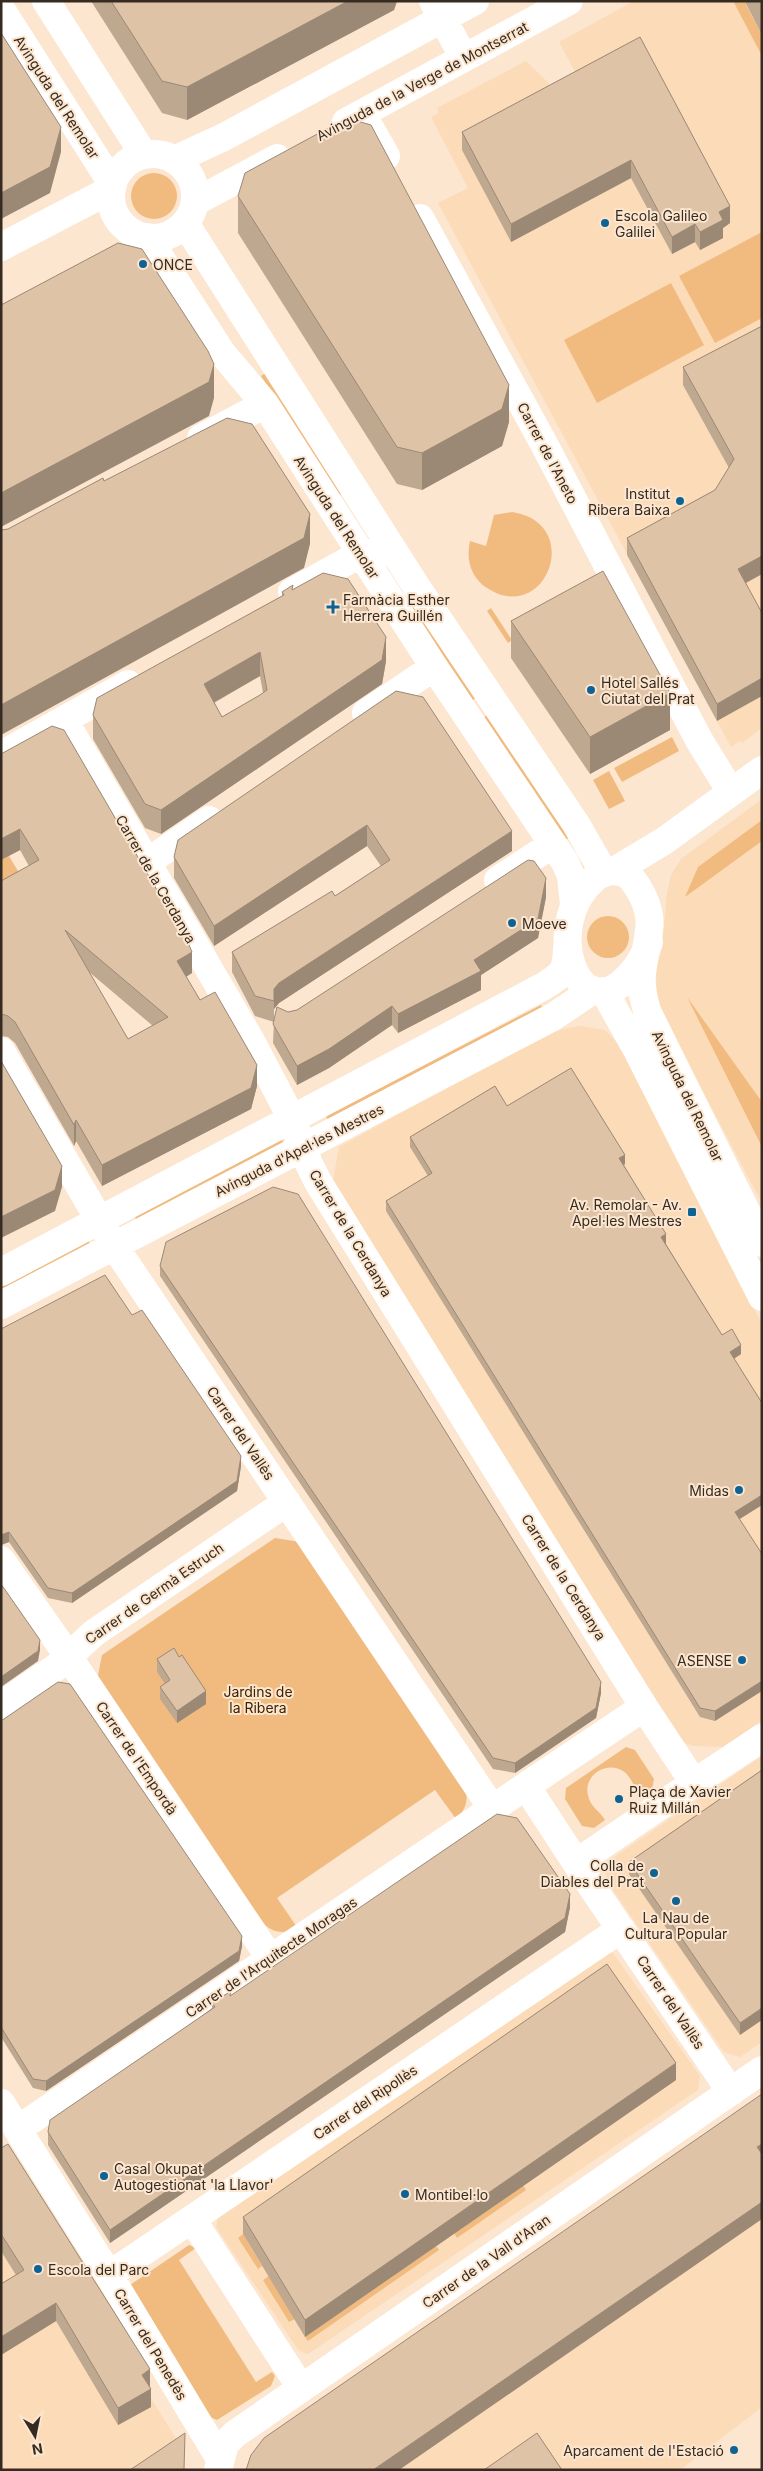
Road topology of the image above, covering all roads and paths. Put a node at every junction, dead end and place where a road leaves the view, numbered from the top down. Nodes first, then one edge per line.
1 (46, 1) edge
2 (476, 1) edge
3 (569, 1) edge
4 (1, 9) edge
5 (438, 10) edge
6 (464, 58) junction
7 (362, 114) junction
8 (321, 135) edge
9 (297, 148) edge
10 (144, 156) junction
11 (174, 160) junction
12 (112, 187) junction
13 (190, 212) junction
14 (142, 236) junction
15 (1, 247) edge
16 (108, 249) edge
17 (265, 404) junction
18 (180, 449) edge
19 (360, 554) junction
20 (416, 586) junction
21 (270, 604) edge
22 (434, 667) junction
23 (150, 672) edge
24 (64, 720) junction
25 (342, 730) edge
26 (1, 755) edge
27 (762, 770) edge
28 (732, 792) junction
29 (229, 806) edge
30 (661, 843) junction
31 (553, 844) junction
32 (590, 846) junction
33 (146, 863) junction
34 (609, 872) junction
35 (480, 892) edge
36 (574, 905) junction
37 (647, 906) junction
38 (649, 942) junction
39 (567, 949) junction
40 (598, 990) junction
41 (558, 1014) junction
42 (625, 1030) junction
43 (1, 1052) edge
44 (292, 1119) junction
45 (302, 1148) junction
46 (100, 1221) junction
47 (762, 1243) edge
48 (115, 1247) junction
49 (1, 1272) edge
50 (762, 1297) edge
51 (1, 1305) edge
52 (287, 1502) junction
53 (1, 1560) edge
54 (68, 1656) junction
55 (1, 1706) edge
56 (644, 1707) junction
57 (762, 1738) edge
58 (694, 1783) junction
59 (526, 1786) junction
60 (492, 1808) junction
61 (576, 1864) junction
62 (621, 1929) junction
63 (270, 1958) junction
64 (762, 2070) edge
65 (731, 2092) junction
66 (1, 2103) edge
67 (18, 2129) junction
68 (192, 2219) junction
69 (109, 2274) junction
70 (301, 2388) junction
71 (219, 2464) edge

1 - 10 street
2 - 5 street
3 - 6 street, Avinguda de la Verge de Montserrat
4 - 12 street, Avinguda del Remolar
5 - 6 street
5 - 11 street
6 - 7 street, Avinguda de la Verge de Montserrat
7 - 8 street, Avinguda de la Verge de Montserrat
7 - 28 street, Carrer de l'Aneto
9 - 13 street
10 - 11 street
10 - 12 street
11 - 13 street
12 - 14 street
12 - 15 street
13 - 14 street
13 - 20 street
14 - 16 street
14 - 17 street, Avinguda del Remolar
17 - 18 street
17 - 19 street, Avinguda del Remolar
19 - 20 street
19 - 21 street
19 - 22 street, Avinguda del Remolar
20 - 32 street
22 - 25 street
22 - 31 street, Avinguda del Remolar
23 - 24 street
24 - 26 street
24 - 33 street, Carrer de la Cerdanya
27 - 28 street
28 - 30 street
29 - 33 street
30 - 32 street
30 - 34 street
30 - 37 street
31 - 35 street
31 - 36 street, Avinguda del Remolar
32 - 34 street
33 - 44 street, Carrer de la Cerdanya
34 - 36 street, Avinguda del Remolar
34 - 37 street, Avinguda del Remolar
36 - 39 street, Avinguda del Remolar
37 - 38 street, Avinguda del Remolar
38 - 40 street, Avinguda del Remolar
38 - 47 street, Avinguda del Remolar
39 - 40 street, Avinguda del Remolar
39 - 44 street
40 - 41 street, Avinguda d'Apel·les Mestres
40 - 42 street, Avinguda del Remolar
41 - 42 street
41 - 45 street, Avinguda d'Apel·les Mestres
42 - 50 street, Avinguda del Remolar
43 - 46 street, Carrer del Vallès
44 - 45 street, Carrer de la Cerdanya
44 - 46 street
45 - 48 street, Avinguda d'Apel·les Mestres
45 - 56 street, Carrer de la Cerdanya
46 - 48 street, Carrer del Vallès
46 - 49 street
48 - 51 street, Avinguda d'Apel·les Mestres
48 - 52 street, Carrer del Vallès
52 - 54 street, Carrer de Germà Estruch
52 - 60 street, Carrer del Vallès
53 - 54 street, Carrer de l'Empordà
54 - 55 street, Carrer de Germà Estruch
54 - 63 street, Carrer de l'Empordà
56 - 58 street
56 - 59 street
57 - 58 street
58 - 61 street
59 - 60 street, Carrer de l'Arquitecte Moragas
59 - 61 street
60 - 63 street, Carrer de l'Arquitecte Moragas
61 - 62 street, Carrer del Vallès
62 - 65 street, Carrer del Vallès
62 - 68 street, Carrer del Ripollès
63 - 67 street, Carrer de l'Arquitecte Moragas
64 - 65 street, Carrer de la Vall d'Aran
65 - 70 street, Carrer de la Vall d'Aran
66 - 67 street, Carrer del Penedès
67 - 69 street, Carrer del Penedès
68 - 69 street, Carrer del Ripollès
68 - 70 street
69 - 71 street, Carrer del Penedès
70 - 71 street, Carrer de la Vall d'Aran

